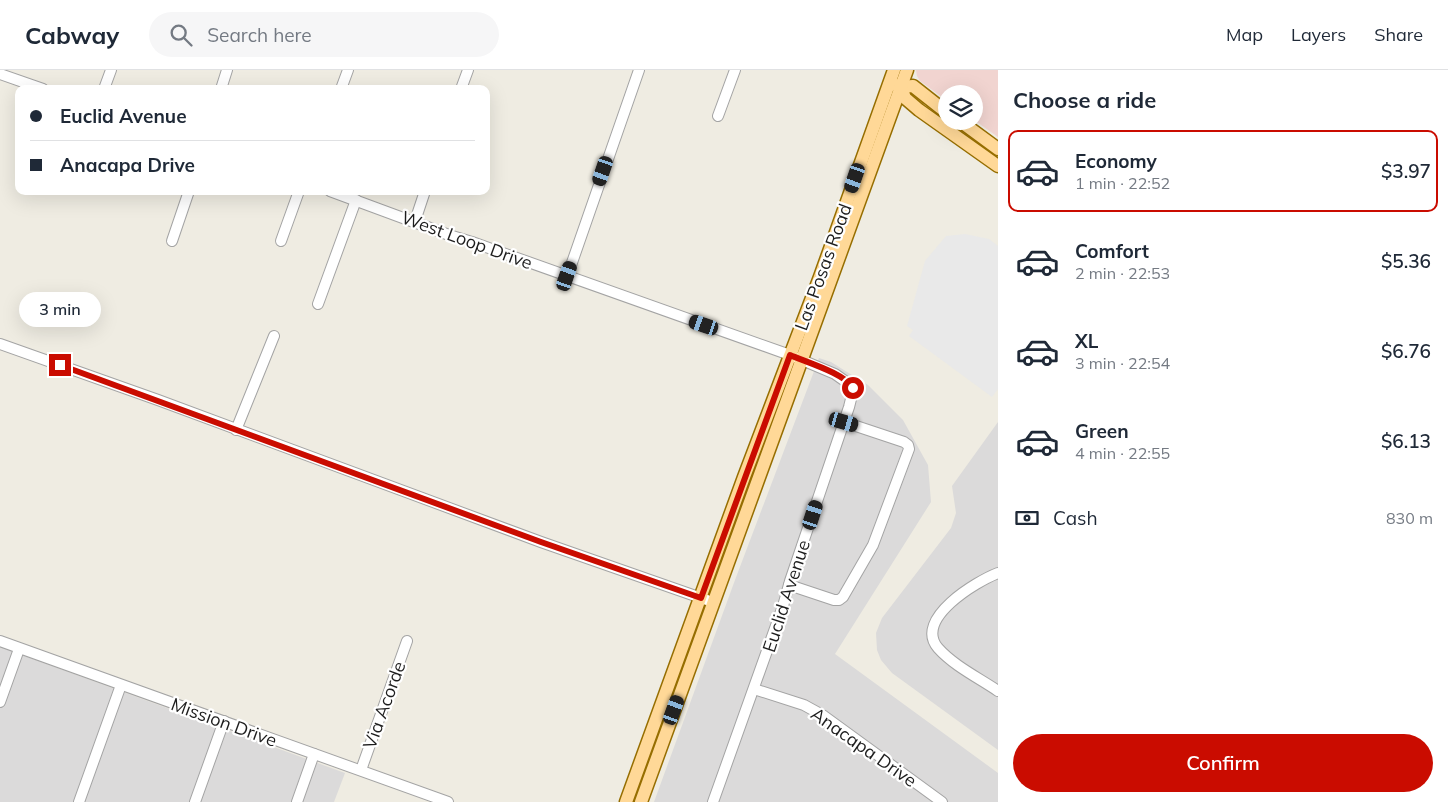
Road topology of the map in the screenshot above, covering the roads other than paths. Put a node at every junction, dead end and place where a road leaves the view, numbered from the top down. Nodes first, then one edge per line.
1 (111, 70) edge
2 (227, 70) edge
3 (348, 70) edge
4 (468, 70) edge
5 (639, 70) edge
6 (735, 70) edge
7 (907, 70) edge
8 (0, 74) edge
9 (894, 80) edge
10 (32, 85) edge
11 (105, 85) edge
12 (222, 85) edge
13 (342, 85) edge
14 (462, 85) edge
15 (938, 106) edge
16 (718, 116) dead end
17 (972, 130) edge
18 (998, 149) edge
19 (998, 166) edge
20 (188, 195) edge
21 (298, 195) edge
22 (342, 195) edge
23 (424, 195) edge
24 (356, 200) junction
25 (415, 221) junction
26 (172, 241) dead end
27 (281, 241) dead end
28 (567, 276) junction
29 (318, 304) dead end
30 (274, 336) dead end
31 (0, 344) edge
32 (796, 357) junction
33 (844, 422) junction
34 (236, 430) junction
35 (998, 573) edge
36 (789, 585) junction
37 (707, 600) junction
38 (0, 641) edge
39 (407, 641) dead end
40 (19, 649) junction
41 (121, 685) junction
42 (754, 688) junction
43 (998, 691) edge
44 (0, 702) edge
45 (224, 721) junction
46 (314, 754) junction
47 (361, 770) junction
48 (79, 802) edge
49 (195, 802) edge
50 (297, 802) edge
51 (448, 802) edge
52 (626, 802) edge
53 (640, 802) edge
54 (713, 802) edge
55 (942, 802) edge

1 - 11 street
2 - 12 street
3 - 13 street
4 - 14 street
5 - 28 street
6 - 16 street
7 - 9 main road, Las Posas Road
8 - 10 street
9 - 15 main road
9 - 19 main road
9 - 32 main road, Las Posas Road
17 - 18 main road
20 - 26 street
21 - 27 street
22 - 24 street, West Loop Drive
23 - 25 street
24 - 25 street, West Loop Drive
24 - 29 street
25 - 28 street, West Loop Drive
28 - 32 street, West Loop Drive
30 - 34 street
31 - 34 street
32 - 33 street, Euclid Avenue
32 - 37 main road, Las Posas Road
33 - 36 street, Euclid Avenue
33 - 36 street
34 - 37 street
35 - 43 street
36 - 42 street, Euclid Avenue
37 - 52 main road, Las Posas Road
37 - 53 main road, Las Posas Road
38 - 40 street, Mission Drive
39 - 47 street, Via Acorde
40 - 41 street, Mission Drive
40 - 44 street
41 - 45 street, Mission Drive
41 - 48 street
42 - 54 street, Euclid Avenue
42 - 55 street, Anacapa Drive
45 - 46 street, Mission Drive
45 - 49 street
46 - 47 street, Mission Drive
46 - 50 street
47 - 51 street, Mission Drive

